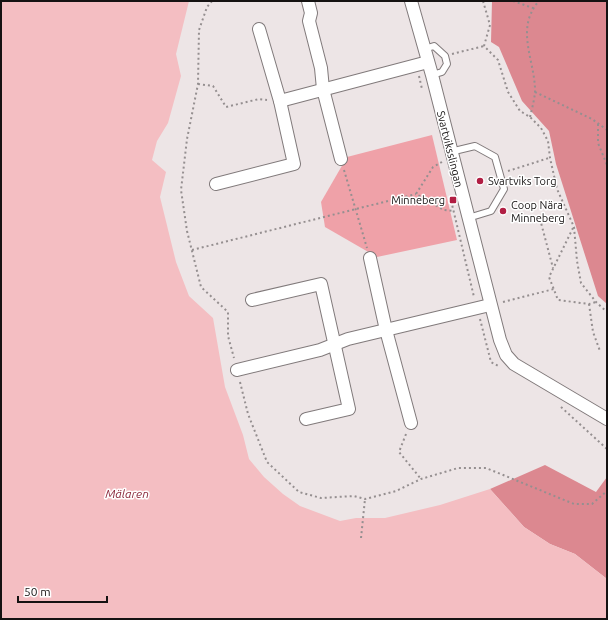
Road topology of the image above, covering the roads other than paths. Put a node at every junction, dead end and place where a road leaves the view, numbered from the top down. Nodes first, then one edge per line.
1 (308, 1) edge
2 (411, 1) edge
3 (259, 29) dead end
4 (424, 49) junction
5 (428, 62) junction
6 (432, 75) junction
7 (323, 89) junction
8 (280, 101) junction
9 (450, 152) junction
10 (341, 159) road end
11 (216, 184) dead end
12 (468, 218) junction
13 (370, 258) road end
14 (252, 300) dead end
15 (490, 305) junction
16 (386, 330) junction
17 (335, 344) junction
18 (237, 370) road end
19 (306, 419) dead end
20 (607, 419) edge
21 (411, 423) road end

1 - 7 street
2 - 4 street, Svartviksslingan
3 - 8 street
4 - 5 street, Svartviksslingan
4 - 6 lane
5 - 6 street, Svartviksslingan
5 - 7 street
6 - 9 street, Svartviksslingan
7 - 8 street
7 - 10 street
8 - 11 street
9 - 12 street, Svartviksslingan
9 - 12 lane
12 - 15 street, Svartviksslingan
13 - 16 street
14 - 17 street
15 - 16 street
15 - 20 street, Svartviksslingan
16 - 17 street
16 - 21 street
17 - 18 street
17 - 19 street

